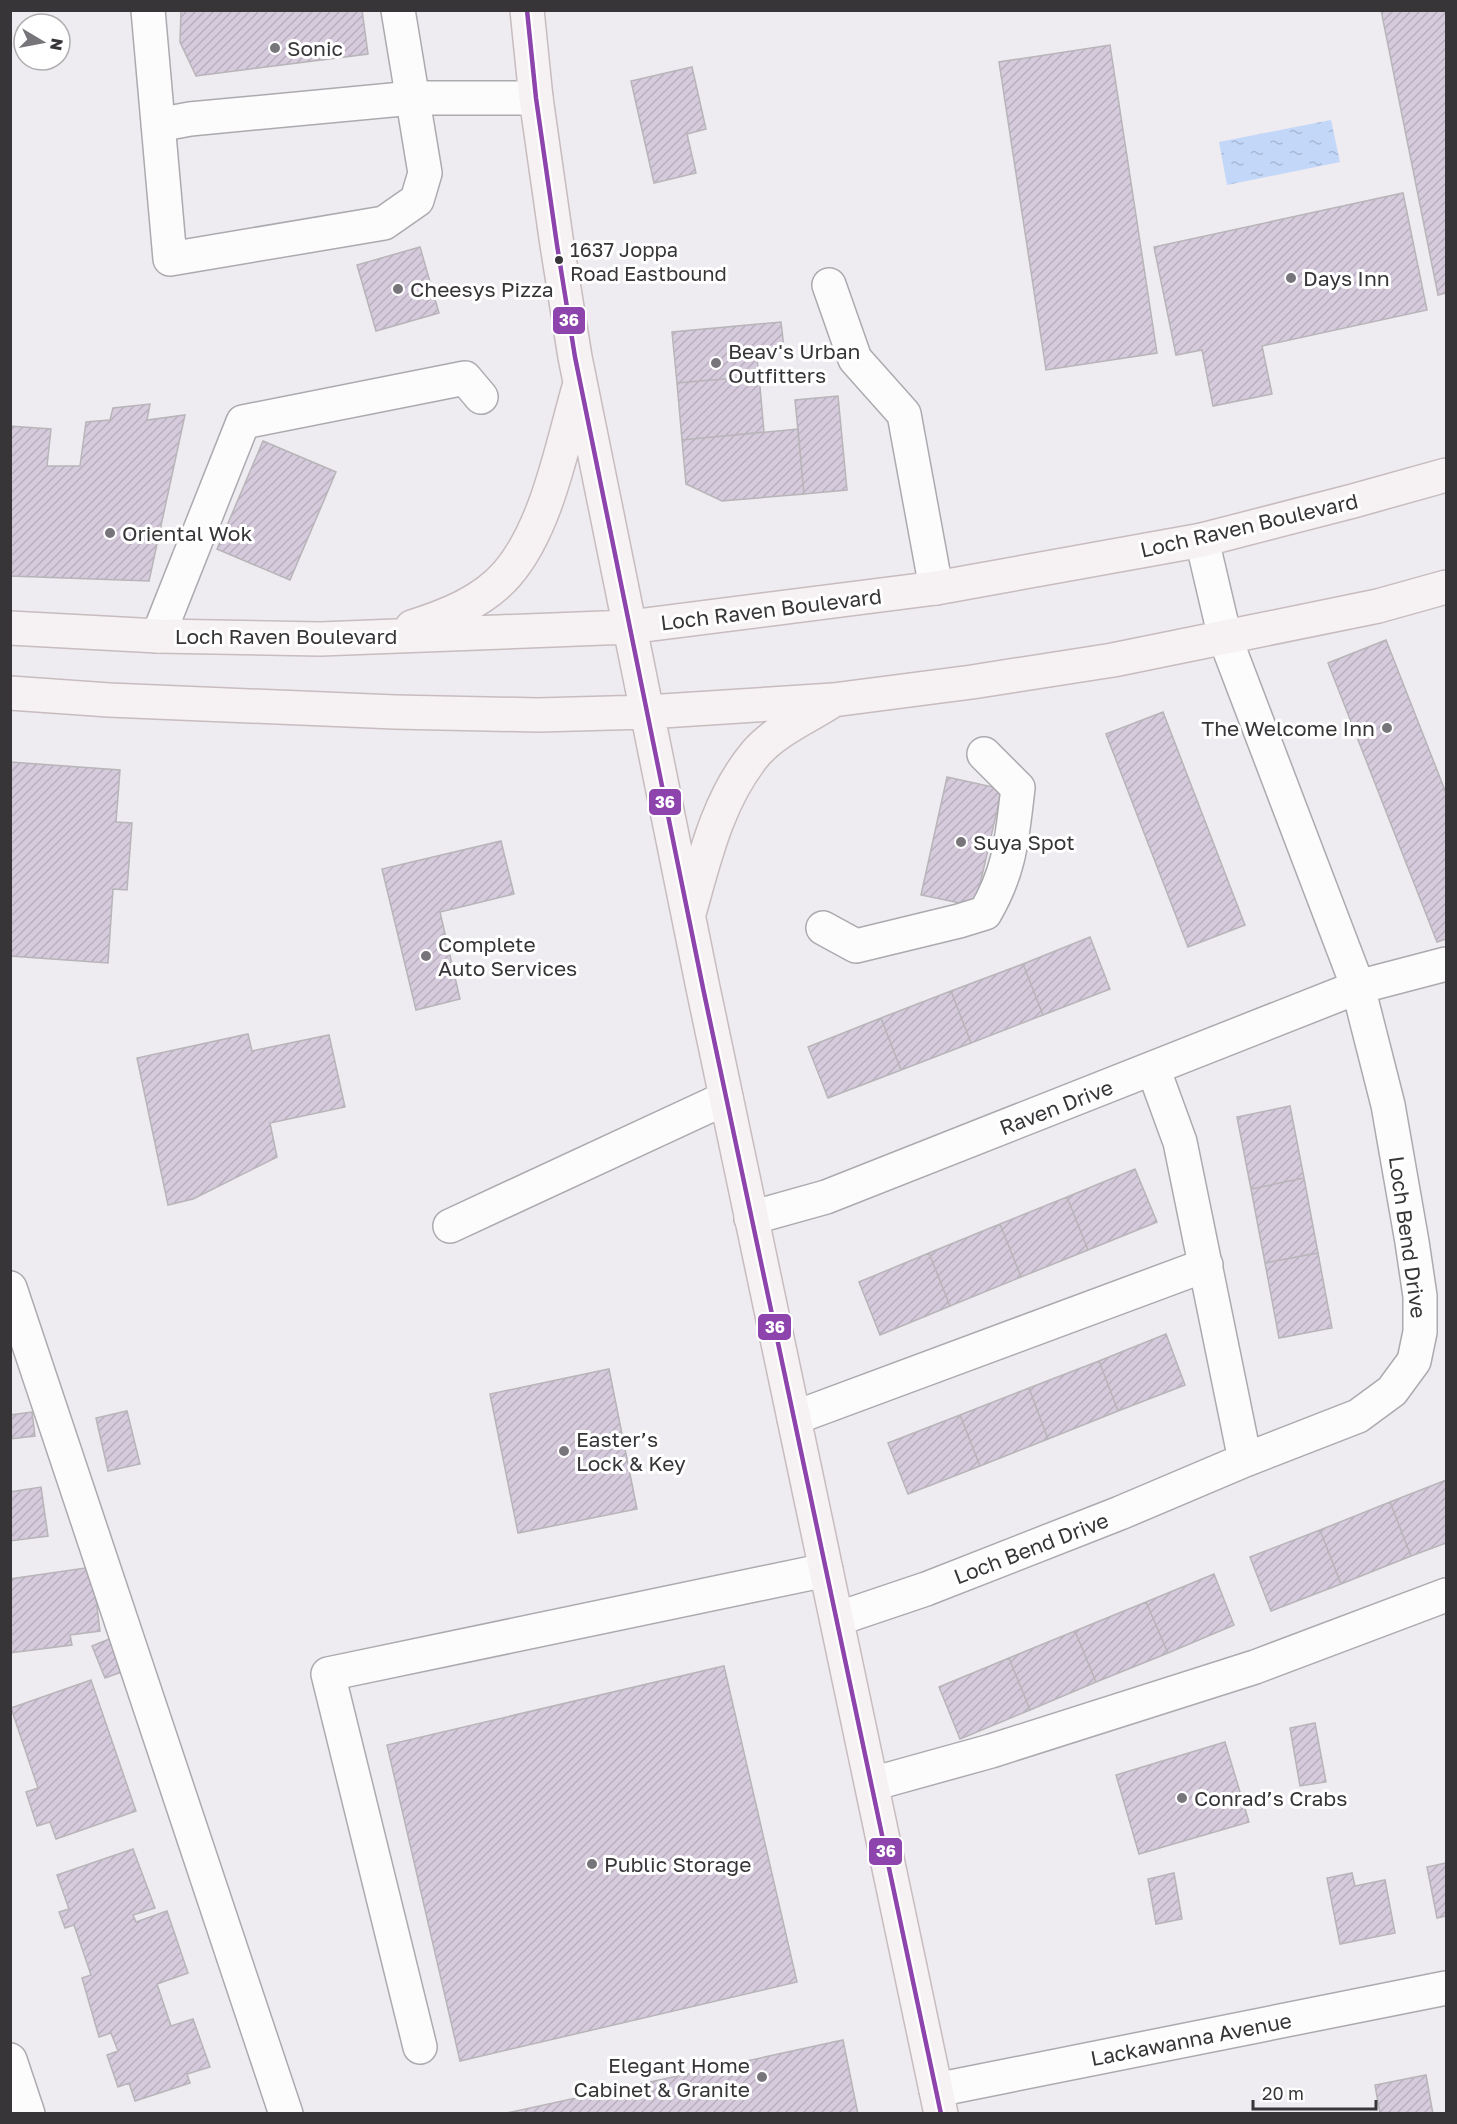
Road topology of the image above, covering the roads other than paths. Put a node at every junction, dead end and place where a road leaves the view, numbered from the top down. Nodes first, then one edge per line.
1 (148, 10) edge
2 (398, 10) edge
3 (534, 14) edge
4 (413, 98) junction
5 (536, 98) junction
6 (158, 125) junction
7 (829, 285) dead end
8 (580, 383) junction
9 (481, 397) dead end
10 (1446, 475) edge
11 (1202, 540) junction
12 (1446, 587) edge
13 (936, 588) junction
14 (629, 627) junction
15 (10, 628) edge
16 (158, 636) junction
17 (1225, 638) junction
18 (376, 639) junction
19 (10, 693) edge
20 (833, 700) junction
21 (647, 712) junction
22 (984, 754) dead end
23 (688, 918) junction
24 (823, 928) dead end
25 (1446, 964) edge
26 (1358, 987) junction
27 (1153, 1068) junction
28 (726, 1098) junction
29 (752, 1218) junction
30 (450, 1226) dead end
31 (1206, 1264) junction
32 (10, 1288) edge
33 (794, 1418) junction
34 (1245, 1460) junction
35 (826, 1570) junction
36 (1446, 1595) edge
37 (837, 1619) junction
38 (872, 1784) junction
39 (1446, 1988) edge
40 (420, 2047) dead end
41 (10, 2060) edge
42 (939, 2102) edge
43 (28, 2114) edge
44 (286, 2114) edge

1 - 6 street
2 - 4 street
3 - 5 main road
4 - 5 street
4 - 6 street
4 - 6 street
5 - 8 main road
7 - 13 street
8 - 14 main road
8 - 18 main road
9 - 16 street
10 - 11 main road, Loch Raven Boulevard
11 - 13 main road, Loch Raven Boulevard
11 - 17 street, Loch Bend Drive
12 - 17 main road
13 - 14 main road, Loch Raven Boulevard
14 - 18 main road, Loch Raven Boulevard
14 - 21 main road
15 - 16 main road, Loch Raven Boulevard
16 - 18 main road, Loch Raven Boulevard
17 - 20 main road
17 - 26 street, Loch Bend Drive
19 - 21 main road
20 - 21 main road
20 - 23 main road
21 - 23 main road
22 - 24 street
23 - 28 main road
25 - 26 street, Raven Drive
26 - 27 street, Raven Drive
26 - 34 street, Loch Bend Drive
27 - 29 street, Raven Drive
27 - 31 street
28 - 29 main road
28 - 30 street
29 - 33 main road
31 - 33 street
31 - 34 street
32 - 44 street
33 - 35 main road
34 - 37 street, Loch Bend Drive
35 - 37 main road
35 - 40 street
36 - 38 street
37 - 38 main road
38 - 42 main road
39 - 42 street, Lackawanna Avenue
41 - 43 street

